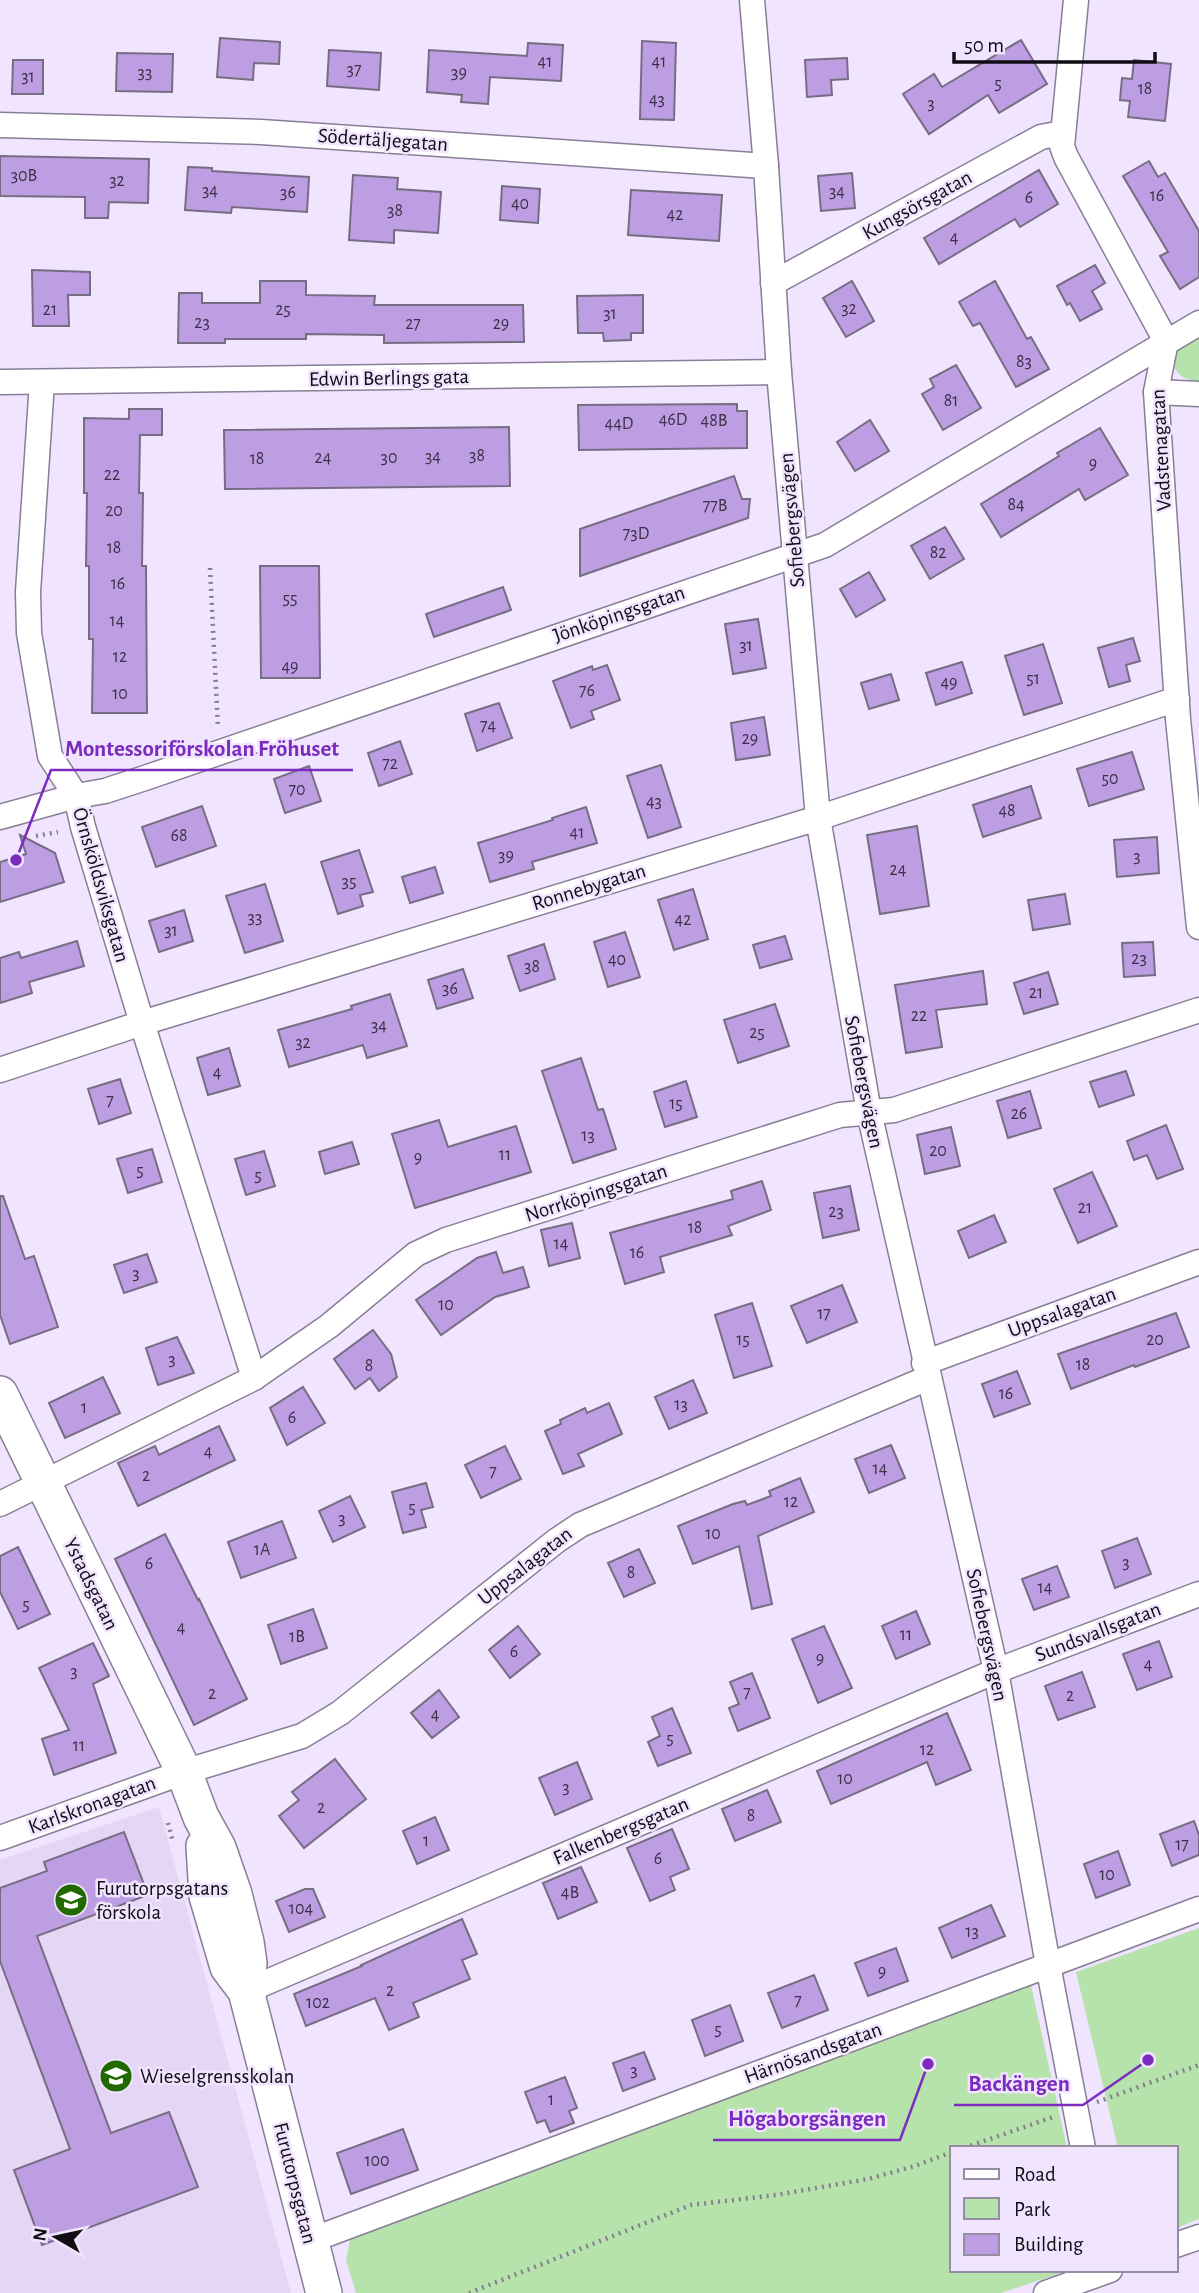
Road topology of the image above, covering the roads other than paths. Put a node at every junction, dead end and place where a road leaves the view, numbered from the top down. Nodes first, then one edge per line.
1 (752, 0) edge
2 (1076, 0) edge
3 (0, 125) edge
4 (1062, 133) junction
5 (766, 166) junction
6 (773, 283) junction
7 (1199, 323) edge
8 (1166, 341) junction
9 (779, 372) junction
10 (0, 382) edge
11 (42, 382) junction
12 (1156, 392) junction
13 (1199, 394) edge
14 (795, 554) junction
15 (1177, 699) junction
16 (76, 796) junction
17 (0, 817) edge
18 (818, 818) junction
19 (1199, 927) edge
20 (1199, 1010) edge
21 (142, 1023) junction
22 (0, 1070) edge
23 (869, 1112) junction
24 (1199, 1262) edge
25 (926, 1370) junction
26 (254, 1378) junction
27 (0, 1394) edge
28 (42, 1483) junction
29 (0, 1504) edge
30 (1199, 1594) edge
31 (996, 1671) junction
32 (184, 1772) junction
33 (0, 1838) edge
34 (1199, 1909) edge
35 (1048, 1965) junction
36 (246, 1991) junction
37 (1083, 2146) edge
38 (1199, 2237) edge
39 (309, 2241) junction
40 (1178, 2244) edge
41 (1104, 2272) edge
42 (1109, 2272) edge
43 (324, 2293) edge
44 (1046, 2293) edge
45 (1113, 2293) edge

1 - 5 street, Sofiebergsvägen
2 - 4 street
3 - 5 street, Södertäljegatan
4 - 6 street, Kungsörsgatan
4 - 8 street
5 - 6 street, Sofiebergsvägen
6 - 9 street, Sofiebergsvägen
7 - 8 street, Jönköpingsgatan
8 - 12 street, Vadstenagatan
8 - 14 street, Jönköpingsgatan
9 - 11 street, Edwin Berlings gata
9 - 14 street, Sofiebergsvägen
10 - 11 street, Edwin Berlings gata
11 - 16 street, Örnsköldsviksgatan
12 - 13 street
12 - 15 street, Vadstenagatan
14 - 16 street, Jönköpingsgatan
14 - 18 street, Sofiebergsvägen
15 - 18 street, Ronnebygatan
15 - 19 street, Vadstenagatan
16 - 17 street, Jönköpingsgatan
16 - 21 street, Örnsköldsviksgatan
18 - 21 street, Ronnebygatan
18 - 23 street, Sofiebergsvägen
20 - 23 street, Norrköpingsgatan
21 - 22 street, Ronnebygatan
21 - 26 street, Örnsköldsviksgatan
23 - 25 street, Sofiebergsvägen
23 - 26 street, Norrköpingsgatan
24 - 25 street, Uppsalagatan
25 - 31 street, Sofiebergsvägen
25 - 32 street, Uppsalagatan
26 - 28 street, Norrköpingsgatan
27 - 28 street, Ystadsgatan
28 - 29 street, Norrköpingsgatan
28 - 32 street, Ystadsgatan
30 - 31 street, Sundsvallsgatan
31 - 35 street, Sofiebergsvägen
31 - 36 street, Falkenbergsgatan
32 - 33 street, Karlskronagatan
32 - 36 street, Furutorpsgatan
34 - 35 street, Härnösandsgatan
35 - 37 street, Sofiebergsvägen
35 - 39 street, Härnösandsgatan
36 - 39 street, Furutorpsgatan
38 - 40 street
39 - 43 street, Furutorpsgatan
41 - 44 street
42 - 45 street

